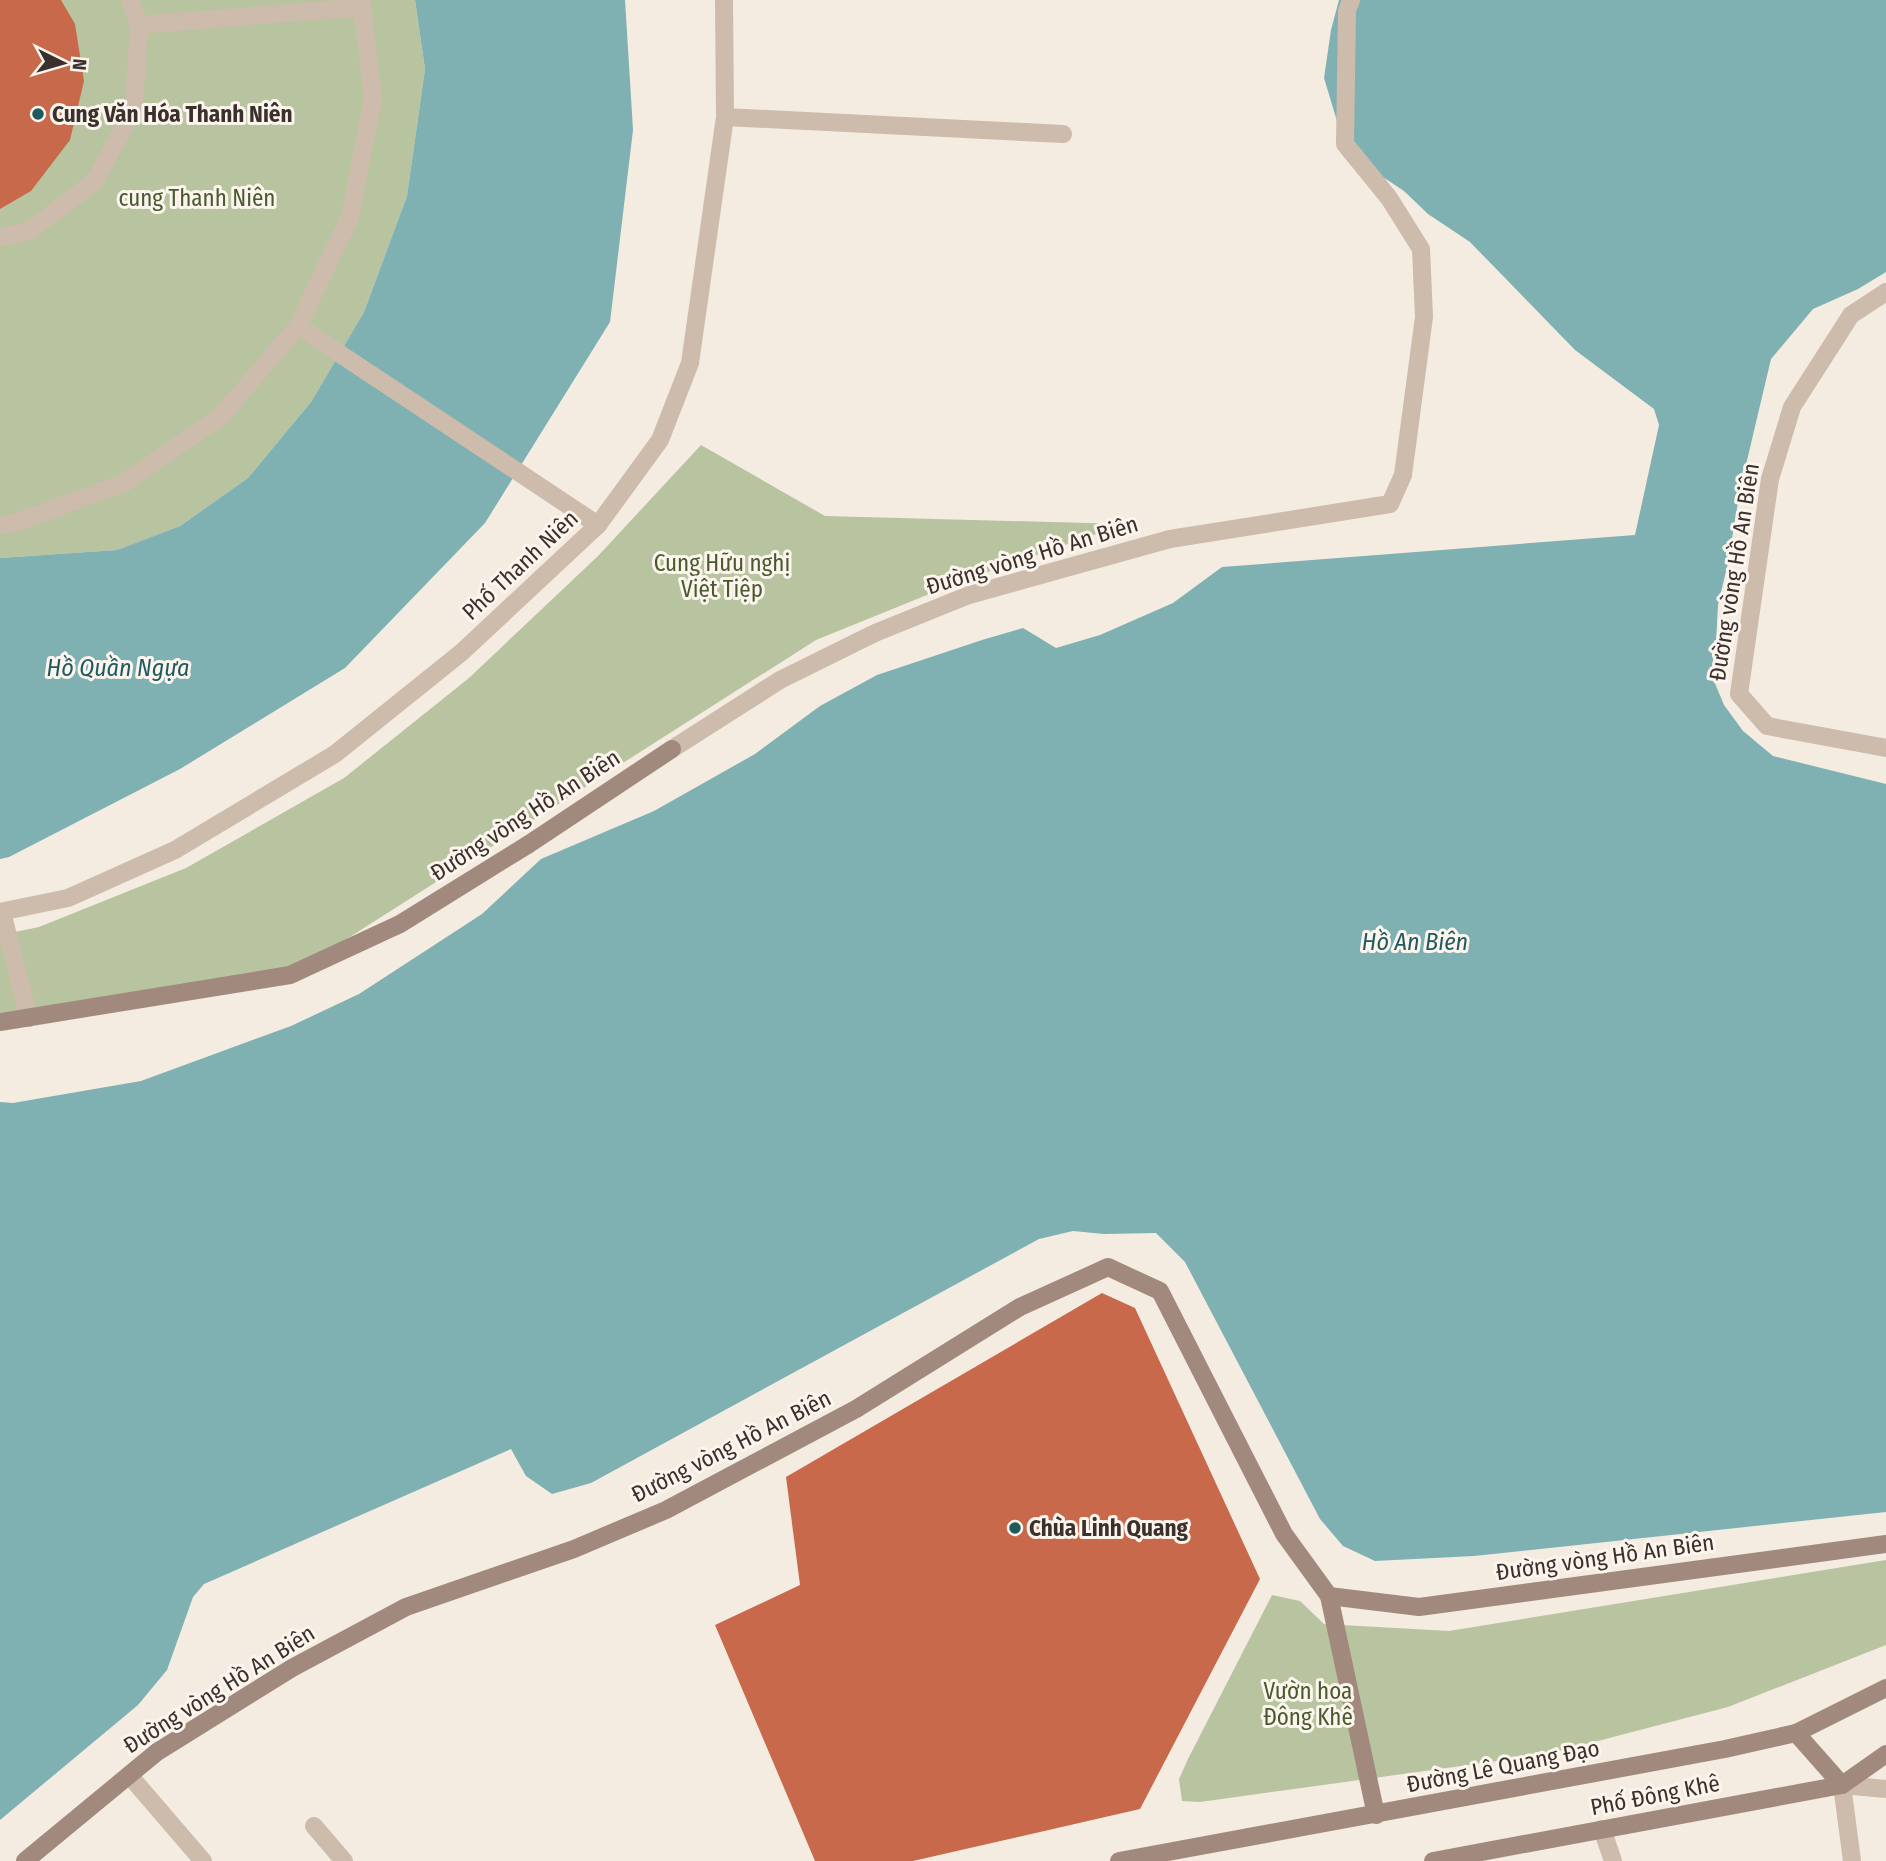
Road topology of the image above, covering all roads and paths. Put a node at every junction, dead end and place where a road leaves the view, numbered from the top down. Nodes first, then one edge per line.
1 (130, 0) edge
2 (724, 0) edge
3 (1351, 0) edge
4 (362, 4) edge
5 (139, 25) junction
6 (725, 117) junction
7 (1063, 134) dead end
8 (0, 237) edge
9 (1886, 292) edge
10 (298, 326) junction
11 (0, 525) edge
12 (598, 525) junction
13 (1886, 748) edge
14 (1, 912) edge
15 (29, 1018) junction
16 (0, 1022) edge
17 (1886, 1544) edge
18 (1329, 1596) junction
19 (1886, 1688) edge
20 (1796, 1733) junction
21 (1886, 1754) edge
22 (129, 1775) junction
23 (1842, 1785) junction
24 (1886, 1789) edge
25 (1376, 1815) junction
26 (313, 1826) dead end
27 (1602, 1829) junction
28 (25, 1861) edge
29 (203, 1861) edge
30 (344, 1861) edge
31 (1119, 1861) edge
32 (1433, 1861) edge
33 (1613, 1861) edge
34 (1852, 1861) edge

1 - 5 street
2 - 6 street, Phố Thanh Niên
3 - 15 street, Đường vòng Hồ An Biên
4 - 5 street
4 - 10 street
5 - 8 street
6 - 7 street
6 - 12 street, Phố Thanh Niên
9 - 13 street, Đường vòng Hồ An Biên
10 - 11 street
10 - 12 street
12 - 14 street, Phố Thanh Niên
14 - 15 street
15 - 16 street, Đường vòng Hồ An Biên
17 - 18 street, Đường vòng Hồ An Biên
18 - 22 street, Đường vòng Hồ An Biên
18 - 25 street, Đường vòng Hồ An Biên
19 - 20 street, Đường Lê Quang Đạo
20 - 23 street
20 - 25 street, Đường Lê Quang Đạo
21 - 23 street
22 - 28 street, Đường vòng Hồ An Biên
22 - 29 street
23 - 24 street, Phố Đông Khê
23 - 27 street, Phố Đông Khê
23 - 34 street
25 - 31 street, Đường Lê Quang Đạo
26 - 30 street
27 - 32 street, Phố Đông Khê
27 - 33 street

